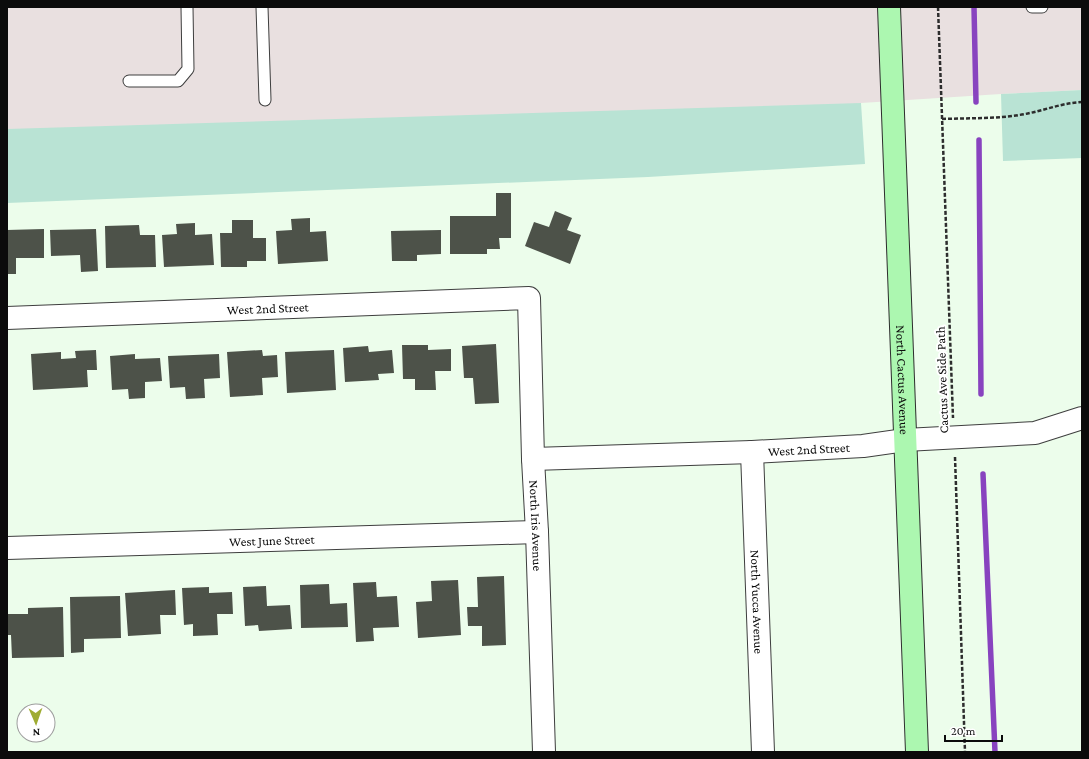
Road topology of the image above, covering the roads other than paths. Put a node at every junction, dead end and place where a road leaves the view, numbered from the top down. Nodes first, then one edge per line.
1 (187, 7) edge
2 (262, 7) edge
3 (889, 7) edge
4 (1032, 7) edge
5 (1042, 7) edge
6 (129, 81) dead end
7 (265, 100) dead end
8 (529, 298) joint
9 (7, 318) edge
10 (1082, 418) edge
11 (905, 440) junction
12 (752, 452) junction
13 (533, 459) junction
14 (538, 532) junction
15 (7, 548) edge
16 (544, 752) edge
17 (763, 752) edge
18 (917, 752) edge

1 - 6 lane
2 - 7 lane
3 - 11 main road, North Cactus Avenue
4 - 5 lane
8 - 9 street, West 2nd Street
8 - 13 street, North Iris Avenue
10 - 11 street, West 2nd Street
11 - 12 street, West 2nd Street
11 - 18 main road, North Cactus Avenue
12 - 13 street, West 2nd Street
12 - 17 street, North Yucca Avenue
13 - 14 street, North Iris Avenue
14 - 15 street, West June Street
14 - 16 street, North Iris Avenue

